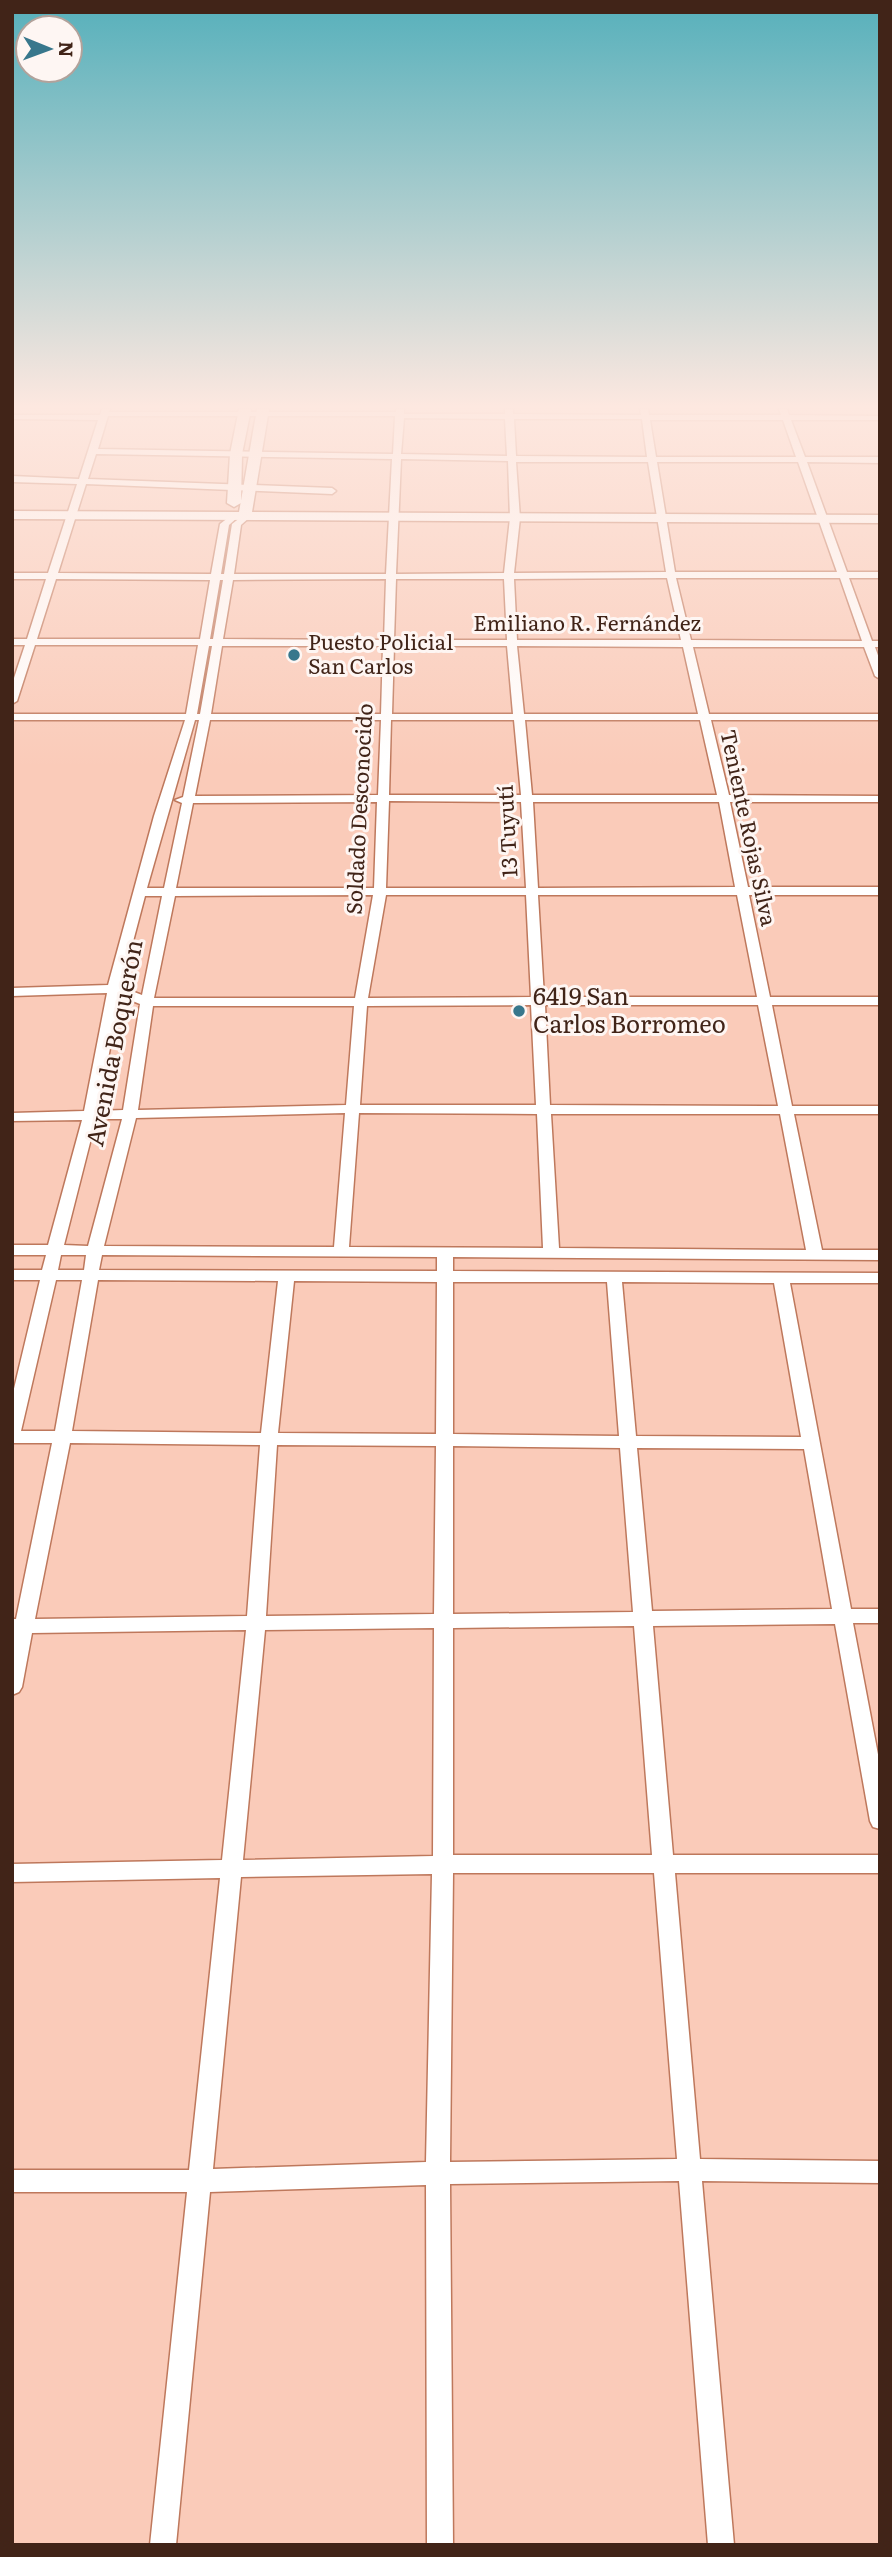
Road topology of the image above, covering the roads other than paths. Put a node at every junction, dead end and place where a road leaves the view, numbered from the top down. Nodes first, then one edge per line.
1 (69, 528) edge
2 (225, 528) edge
3 (393, 528) edge
4 (514, 528) edge
5 (662, 528) edge
6 (826, 528) edge
7 (391, 575) junction
8 (843, 575) junction
9 (880, 575) edge
10 (12, 576) edge
11 (54, 576) junction
12 (509, 576) junction
13 (671, 576) junction
14 (222, 577) junction
15 (12, 642) edge
16 (33, 642) junction
17 (210, 643) junction
18 (686, 643) junction
19 (389, 644) junction
20 (512, 644) junction
21 (874, 644) edge
22 (880, 676) edge
23 (12, 701) edge
24 (387, 716) junction
25 (521, 716) junction
26 (12, 717) edge
27 (198, 717) junction
28 (704, 717) junction
29 (880, 717) edge
30 (385, 798) junction
31 (527, 798) junction
32 (724, 799) junction
33 (880, 799) edge
34 (189, 800) junction
35 (165, 801) junction
36 (139, 891) junction
37 (532, 891) junction
38 (880, 891) edge
39 (169, 892) junction
40 (380, 892) junction
41 (744, 893) junction
42 (114, 989) junction
43 (12, 992) edge
44 (539, 1001) junction
45 (764, 1001) junction
46 (880, 1001) edge
47 (147, 1002) junction
48 (361, 1002) junction
49 (352, 1109) junction
50 (787, 1109) junction
51 (544, 1110) junction
52 (880, 1110) edge
53 (130, 1114) junction
54 (90, 1115) junction
55 (12, 1118) edge
56 (55, 1249) junction
57 (12, 1250) edge
58 (95, 1250) junction
59 (341, 1251) junction
60 (445, 1251) junction
61 (551, 1251) junction
62 (815, 1255) junction
63 (880, 1255) edge
64 (12, 1275) edge
65 (49, 1275) junction
66 (90, 1275) junction
67 (287, 1275) junction
68 (445, 1276) junction
69 (614, 1277) junction
70 (780, 1278) junction
71 (880, 1278) edge
72 (12, 1435) edge
73 (62, 1438) junction
74 (269, 1440) junction
75 (627, 1440) junction
76 (444, 1442) junction
77 (811, 1443) junction
78 (880, 1616) edge
79 (842, 1617) junction
80 (643, 1618) junction
81 (444, 1622) junction
82 (256, 1624) junction
83 (18, 1626) edge
84 (12, 1688) edge
85 (880, 1821) edge
86 (880, 1864) edge
87 (663, 1866) junction
88 (443, 1867) junction
89 (231, 1871) junction
90 (12, 1873) edge
91 (689, 2170) junction
92 (880, 2172) edge
93 (438, 2173) junction
94 (12, 2181) edge
95 (200, 2181) junction
96 (163, 2545) edge
97 (440, 2545) edge
98 (721, 2545) edge

1 - 11 street
2 - 14 street, Avenida Boquerón
3 - 7 street, Soldado Desconocido
4 - 12 street, 13 Tuyutí
5 - 13 street, Teniente Rojas Silva
6 - 8 street
7 - 12 street
7 - 14 street
7 - 19 street, Soldado Desconocido
8 - 9 street
8 - 13 street
8 - 21 street
10 - 11 street
11 - 14 street
11 - 16 street
12 - 13 street
12 - 20 street, 13 Tuyutí
13 - 18 street, Teniente Rojas Silva
14 - 17 street, Avenida Boquerón
15 - 16 street, Emiliano R. Fernández
16 - 17 street, Emiliano R. Fernández
16 - 23 street
17 - 19 street, Emiliano R. Fernández
17 - 27 street, Avenida Boquerón
18 - 20 street, Emiliano R. Fernández
18 - 21 street, Emiliano R. Fernández
18 - 28 street, Teniente Rojas Silva
19 - 20 street, Emiliano R. Fernández
19 - 24 street, Soldado Desconocido
20 - 25 street, 13 Tuyutí
21 - 22 street
24 - 25 street
24 - 27 street
24 - 30 street, Soldado Desconocido
25 - 28 street
25 - 31 street, 13 Tuyutí
26 - 27 street
27 - 34 street, Avenida Boquerón
27 - 35 street, Avenida Boquerón
28 - 29 street
28 - 32 street, Teniente Rojas Silva
30 - 31 street
30 - 34 street
30 - 40 street, Soldado Desconocido
31 - 32 street
31 - 37 street, 13 Tuyutí
32 - 33 street
32 - 41 street, Teniente Rojas Silva
34 - 35 street
34 - 39 street, Avenida Boquerón
35 - 36 street, Avenida Boquerón
36 - 39 street
36 - 42 street, Avenida Boquerón
37 - 40 street
37 - 41 street
37 - 44 street, 13 Tuyutí
38 - 41 street
39 - 40 street
39 - 47 street, Avenida Boquerón
40 - 48 street, Soldado Desconocido
41 - 45 street, Teniente Rojas Silva
42 - 43 street
42 - 47 street
42 - 54 street, Avenida Boquerón
44 - 45 street
44 - 48 street
44 - 51 street, 13 Tuyutí
45 - 46 street
45 - 50 street, Teniente Rojas Silva
47 - 48 street
47 - 53 street, Avenida Boquerón
48 - 49 street, Soldado Desconocido
49 - 51 street
49 - 53 street
49 - 59 street, Soldado Desconocido
50 - 51 street
50 - 52 street
50 - 62 street, Teniente Rojas Silva
51 - 61 street, 13 Tuyutí
53 - 54 street
53 - 58 street, Avenida Boquerón
54 - 55 street
54 - 56 street, Avenida Boquerón
56 - 57 street
56 - 58 street
56 - 65 street, Avenida Boquerón
58 - 59 street
58 - 66 street, Avenida Boquerón
59 - 60 street
60 - 61 street
60 - 68 street
61 - 62 street
62 - 63 street
64 - 65 street
65 - 66 street
65 - 72 street, Avenida Boquerón
66 - 67 street
66 - 73 street, Avenida Boquerón
67 - 68 street
67 - 74 street
68 - 69 street
68 - 76 street
69 - 70 street
69 - 75 street
70 - 71 street
70 - 77 street
72 - 73 street
73 - 74 street
73 - 83 street, Avenida Boquerón
74 - 76 street
74 - 82 street
75 - 76 street
75 - 77 street
75 - 80 street
76 - 81 street
77 - 79 street
78 - 79 street
79 - 80 street
79 - 85 street
80 - 81 street
80 - 87 street
81 - 82 street
81 - 88 street
82 - 83 street
82 - 89 street
83 - 84 street, Avenida Boquerón
86 - 87 street
87 - 88 street
87 - 91 street
88 - 89 street
88 - 93 street
89 - 90 street
89 - 95 street
91 - 92 street
91 - 93 street
91 - 98 street
93 - 95 street
93 - 97 street
94 - 95 street
95 - 96 street

